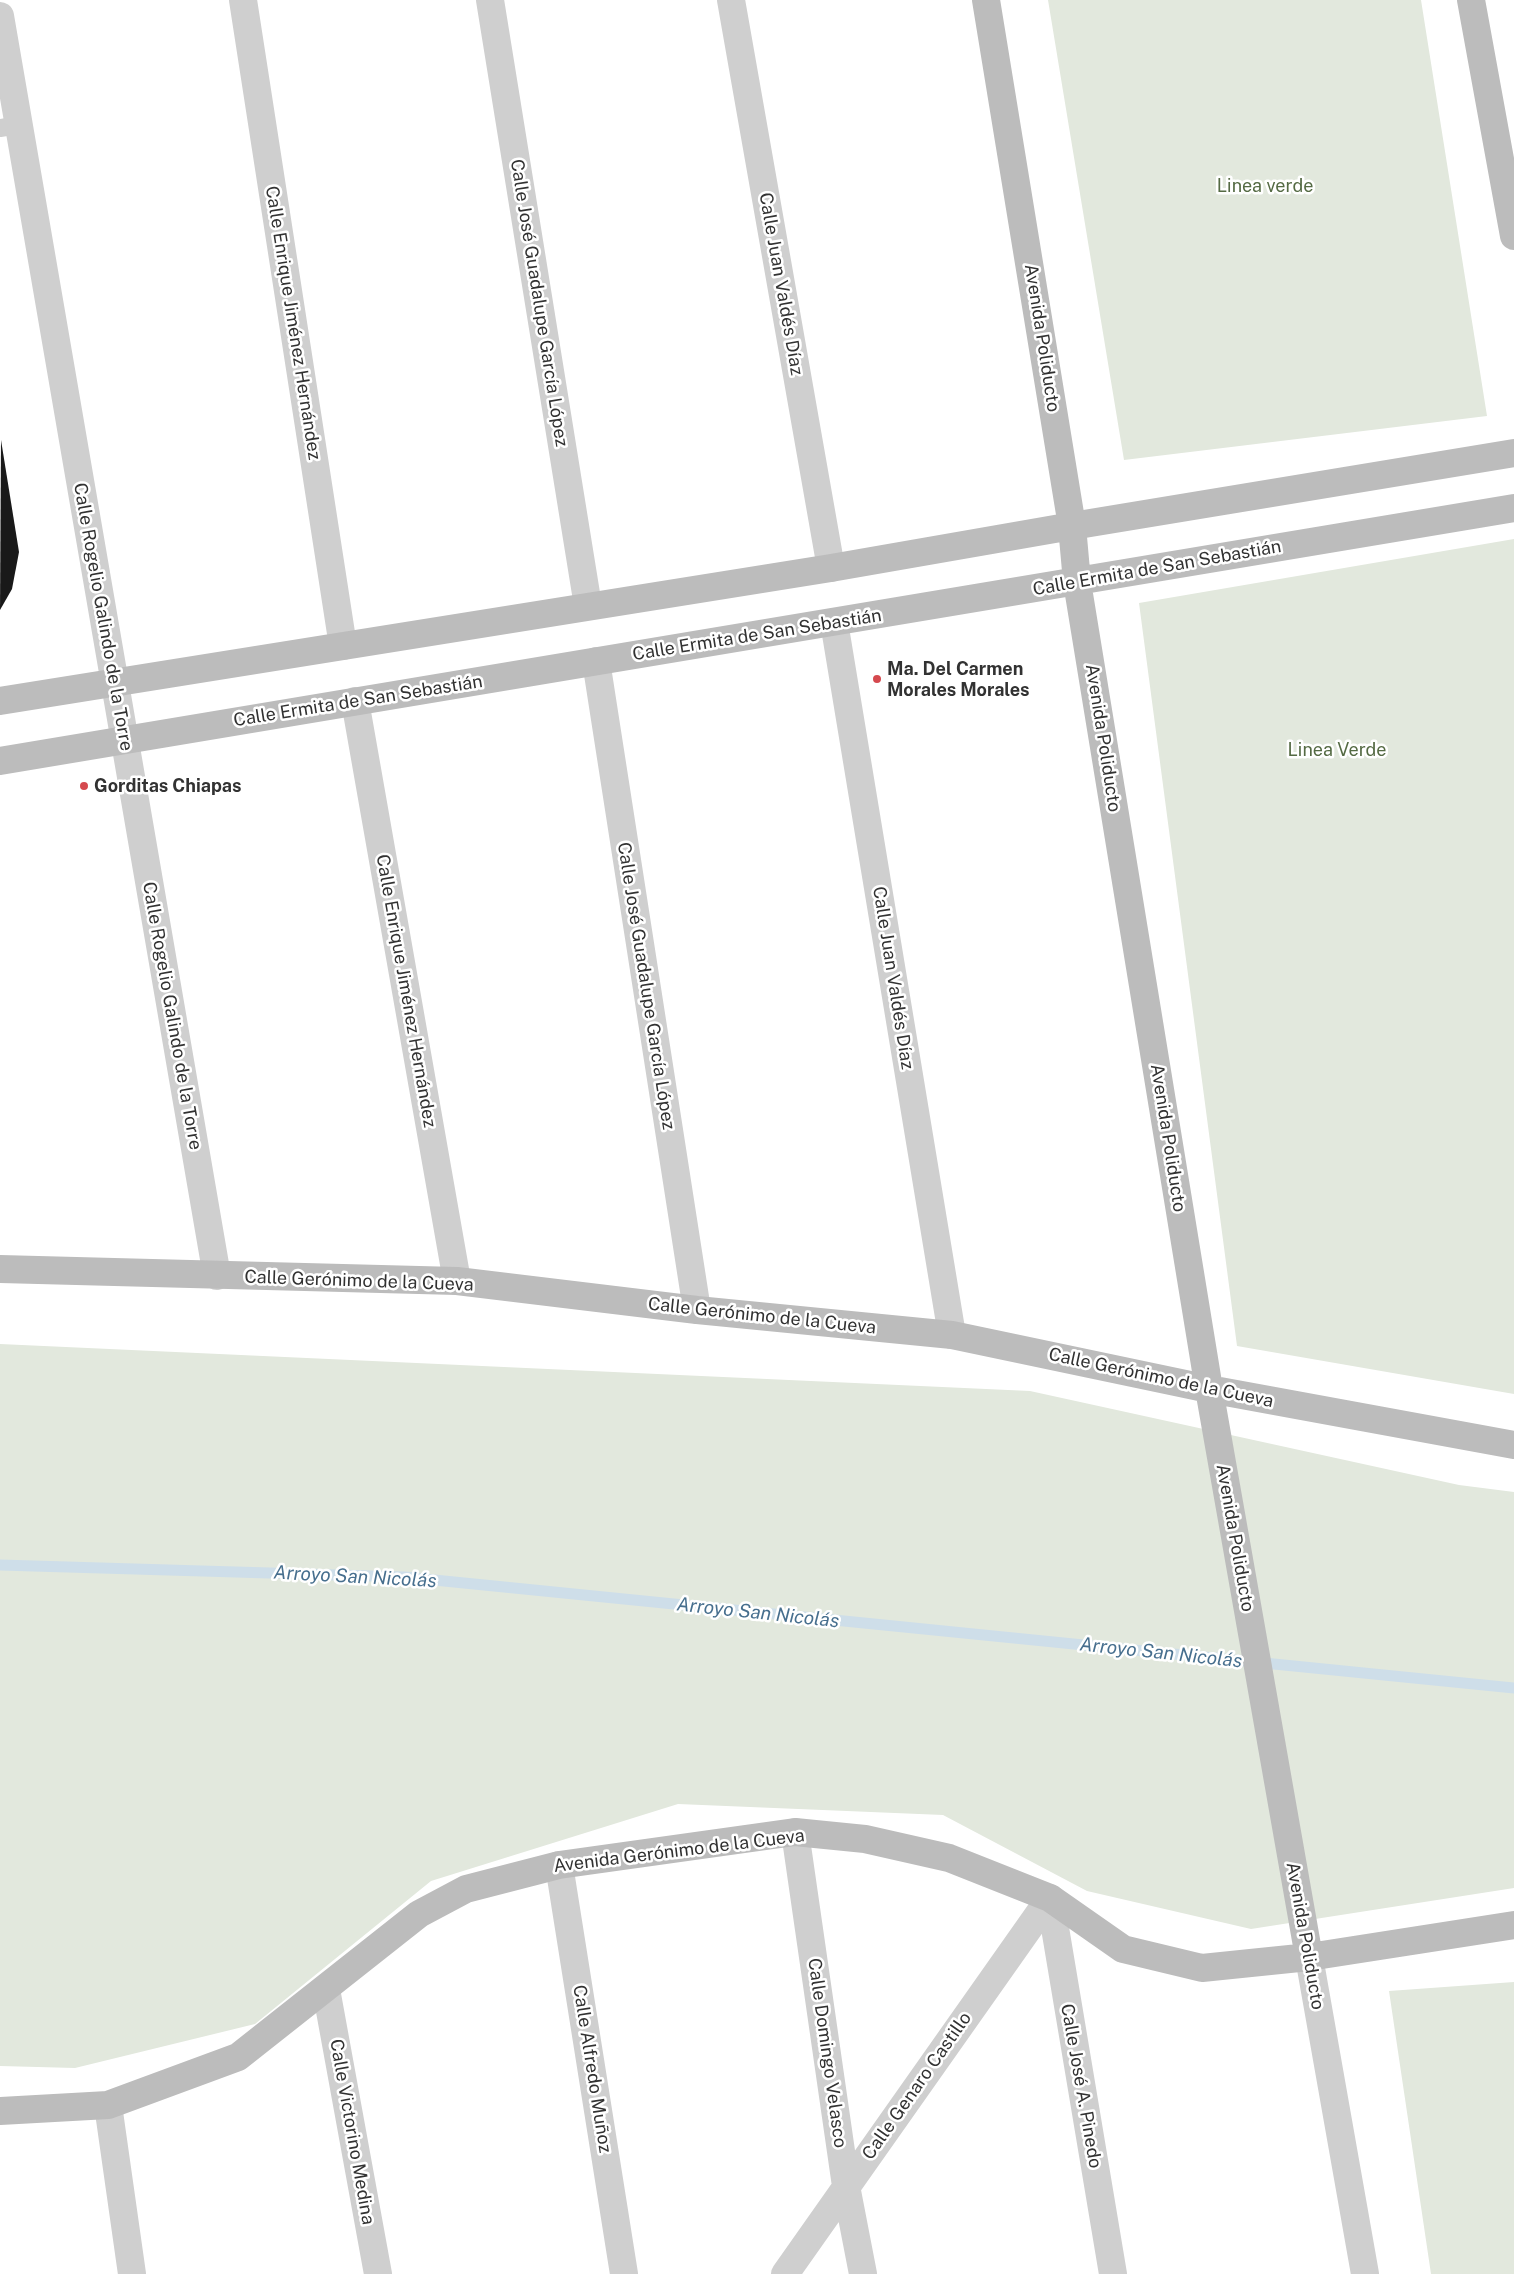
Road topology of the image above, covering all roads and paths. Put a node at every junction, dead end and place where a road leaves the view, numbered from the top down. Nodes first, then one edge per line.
1 (243, 0) edge
2 (490, 0) edge
3 (731, 0) edge
4 (986, 0) edge
5 (1471, 0) edge
6 (1, 28) edge
7 (9, 127) edge
8 (1514, 236) edge
9 (1514, 454) edge
10 (1514, 508) edge
11 (1072, 526) junction
12 (831, 568) junction
13 (1077, 582) junction
14 (588, 606) junction
15 (834, 622) junction
16 (343, 646) junction
17 (596, 661) junction
18 (114, 683) junction
19 (0, 701) edge
20 (355, 701) junction
21 (124, 740) junction
22 (0, 761) edge
23 (0, 1269) edge
24 (217, 1276) junction
25 (457, 1281) junction
26 (697, 1310) junction
27 (952, 1335) junction
28 (1209, 1389) junction
29 (1514, 1445) edge
30 (795, 1832) junction
31 (559, 1865) junction
32 (1050, 1898) junction
33 (1514, 1925) edge
34 (1309, 1957) junction
35 (326, 1989) junction
36 (108, 2105) junction
37 (0, 2111) edge
38 (846, 2186) junction
39 (132, 2274) edge
40 (378, 2274) edge
41 (624, 2274) edge
42 (785, 2274) edge
43 (862, 2274) edge
44 (1113, 2274) edge
45 (1365, 2274) edge

1 - 16 street, Calle Enrique Jiménez Hernández
2 - 14 street, Calle José Guadalupe García López
3 - 12 street, Calle Juan Valdés Díaz
4 - 11 street, Avenida Poliducto
5 - 8 street
6 - 7 street, Calle Rogelio Galindo de la Torre
7 - 18 street, Calle Rogelio Galindo de la Torre
9 - 11 street
10 - 13 street, Calle Ermita de San Sebastián
11 - 12 street
11 - 13 street, Avenida Poliducto
12 - 14 street
13 - 15 street, Calle Ermita de San Sebastián
13 - 28 street, Avenida Poliducto
14 - 16 street
15 - 17 street, Calle Ermita de San Sebastián
15 - 27 street, Calle Juan Valdés Díaz
16 - 18 street
17 - 20 street, Calle Ermita de San Sebastián
17 - 26 street, Calle José Guadalupe García López
18 - 19 street
18 - 21 street, Calle Rogelio Galindo de la Torre
20 - 21 street, Calle Ermita de San Sebastián
20 - 25 street, Calle Enrique Jiménez Hernández
21 - 22 street, Calle Ermita de San Sebastián
21 - 24 street, Calle Rogelio Galindo de la Torre
23 - 24 street, Calle Gerónimo de la Cueva
24 - 25 street, Calle Gerónimo de la Cueva
25 - 26 street, Calle Gerónimo de la Cueva
26 - 27 street, Calle Gerónimo de la Cueva
27 - 28 street, Calle Gerónimo de la Cueva
28 - 29 street, Calle Gerónimo de la Cueva
28 - 34 street, Avenida Poliducto
30 - 31 street, Avenida Gerónimo de la Cueva
30 - 32 street, Avenida Gerónimo de la Cueva
30 - 38 street, Calle Domingo Velasco
31 - 35 street, Avenida Gerónimo de la Cueva
31 - 41 street, Calle Alfredo Muñoz
32 - 34 street, Avenida Gerónimo de la Cueva
32 - 38 street, Calle Genaro Castillo
32 - 44 street, Calle José A. Pinedo
33 - 34 street, Avenida Gerónimo de la Cueva
34 - 45 street, Avenida Poliducto
35 - 36 street, Avenida Gerónimo de la Cueva
35 - 40 street, Calle Victorino Medina
36 - 37 street, Avenida Gerónimo de la Cueva
36 - 39 street
38 - 42 street, Calle Genaro Castillo
38 - 43 street, Calle Domingo Velasco

